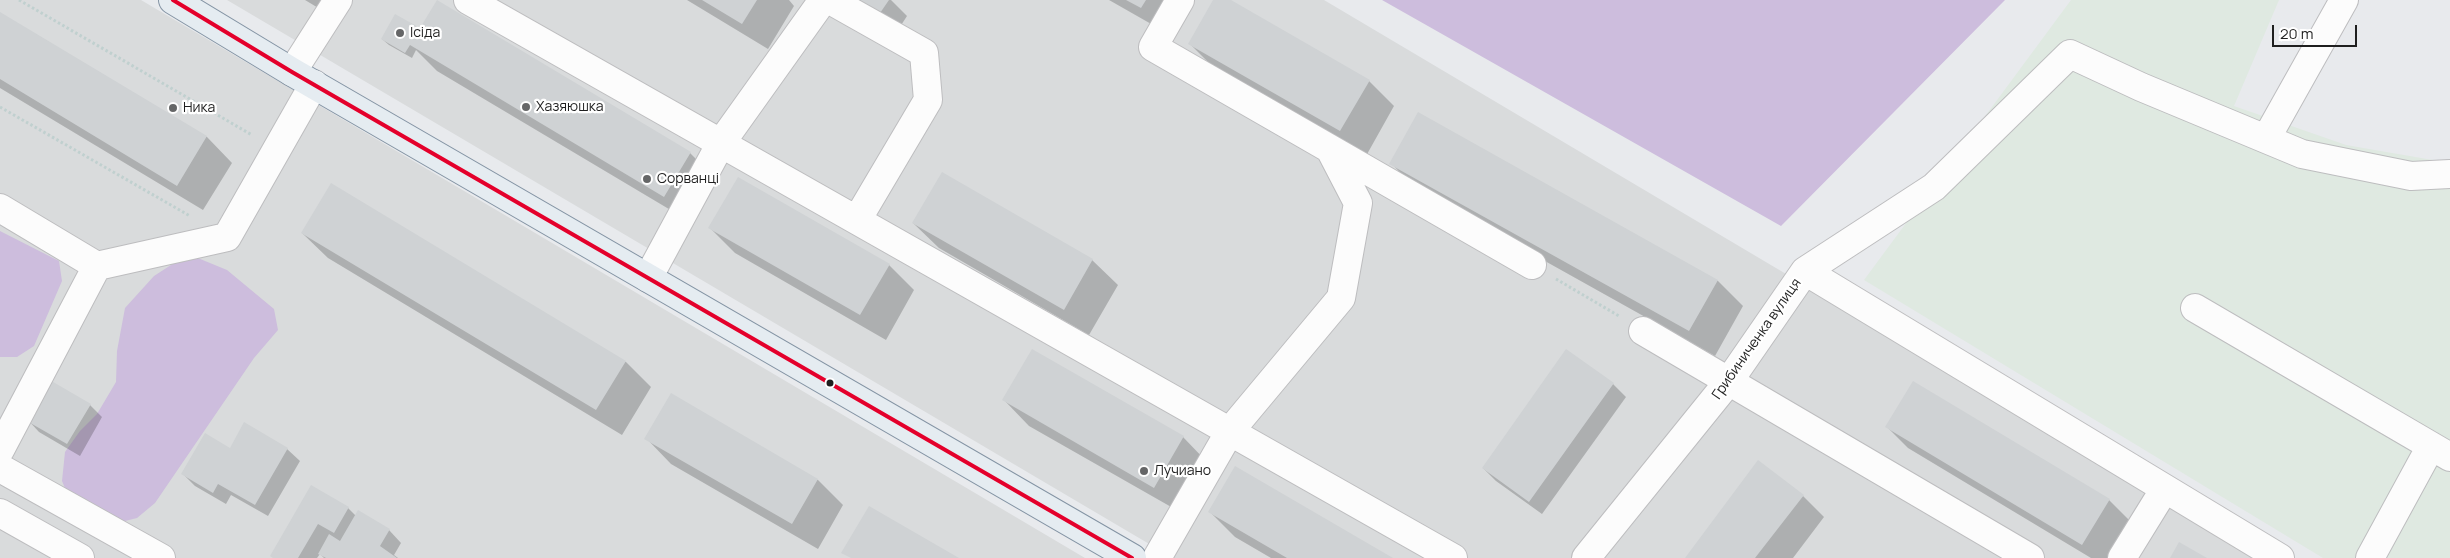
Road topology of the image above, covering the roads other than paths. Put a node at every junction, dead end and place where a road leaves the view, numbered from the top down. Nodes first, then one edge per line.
1 (173, 0) edge
2 (338, 0) edge
3 (468, 0) edge
4 (822, 0) edge
5 (830, 0) edge
6 (1180, 0) edge
7 (2344, 0) edge
8 (303, 78) junction
9 (2266, 139) junction
10 (721, 143) junction
11 (1332, 150) junction
12 (2450, 174) edge
13 (0, 208) edge
14 (857, 220) junction
15 (1532, 265) road end
16 (97, 266) junction
17 (1805, 271) junction
18 (648, 278) junction
19 (2195, 308) dead end
20 (1643, 330) road end
21 (1729, 381) junction
22 (1230, 432) junction
23 (0, 450) edge
24 (2440, 452) edge
25 (0, 468) edge
26 (2164, 490) junction
27 (0, 513) edge
28 (76, 557) edge
29 (161, 558) edge
30 (1131, 558) edge
31 (1157, 558) edge
32 (1453, 558) edge
33 (1586, 558) edge
34 (2030, 558) edge
35 (2122, 558) edge
36 (2280, 558) edge
37 (2370, 558) edge

1 - 8 main road
2 - 8 street
3 - 10 street
4 - 10 street
5 - 14 street
6 - 11 street
7 - 9 street
8 - 16 street
8 - 18 main road
9 - 12 street
9 - 17 street, Грибиниченка вулиця
10 - 14 street
10 - 18 street
11 - 15 street
11 - 22 street
13 - 16 street
14 - 22 street
16 - 23 street
17 - 21 street, Грибиниченка вулиця
17 - 26 street
18 - 30 main road
19 - 24 street
20 - 21 street
21 - 33 street, Грибиниченка вулиця
21 - 34 street
22 - 31 street
22 - 32 street
24 - 37 street
25 - 29 street
26 - 35 street
26 - 36 street
27 - 28 street

